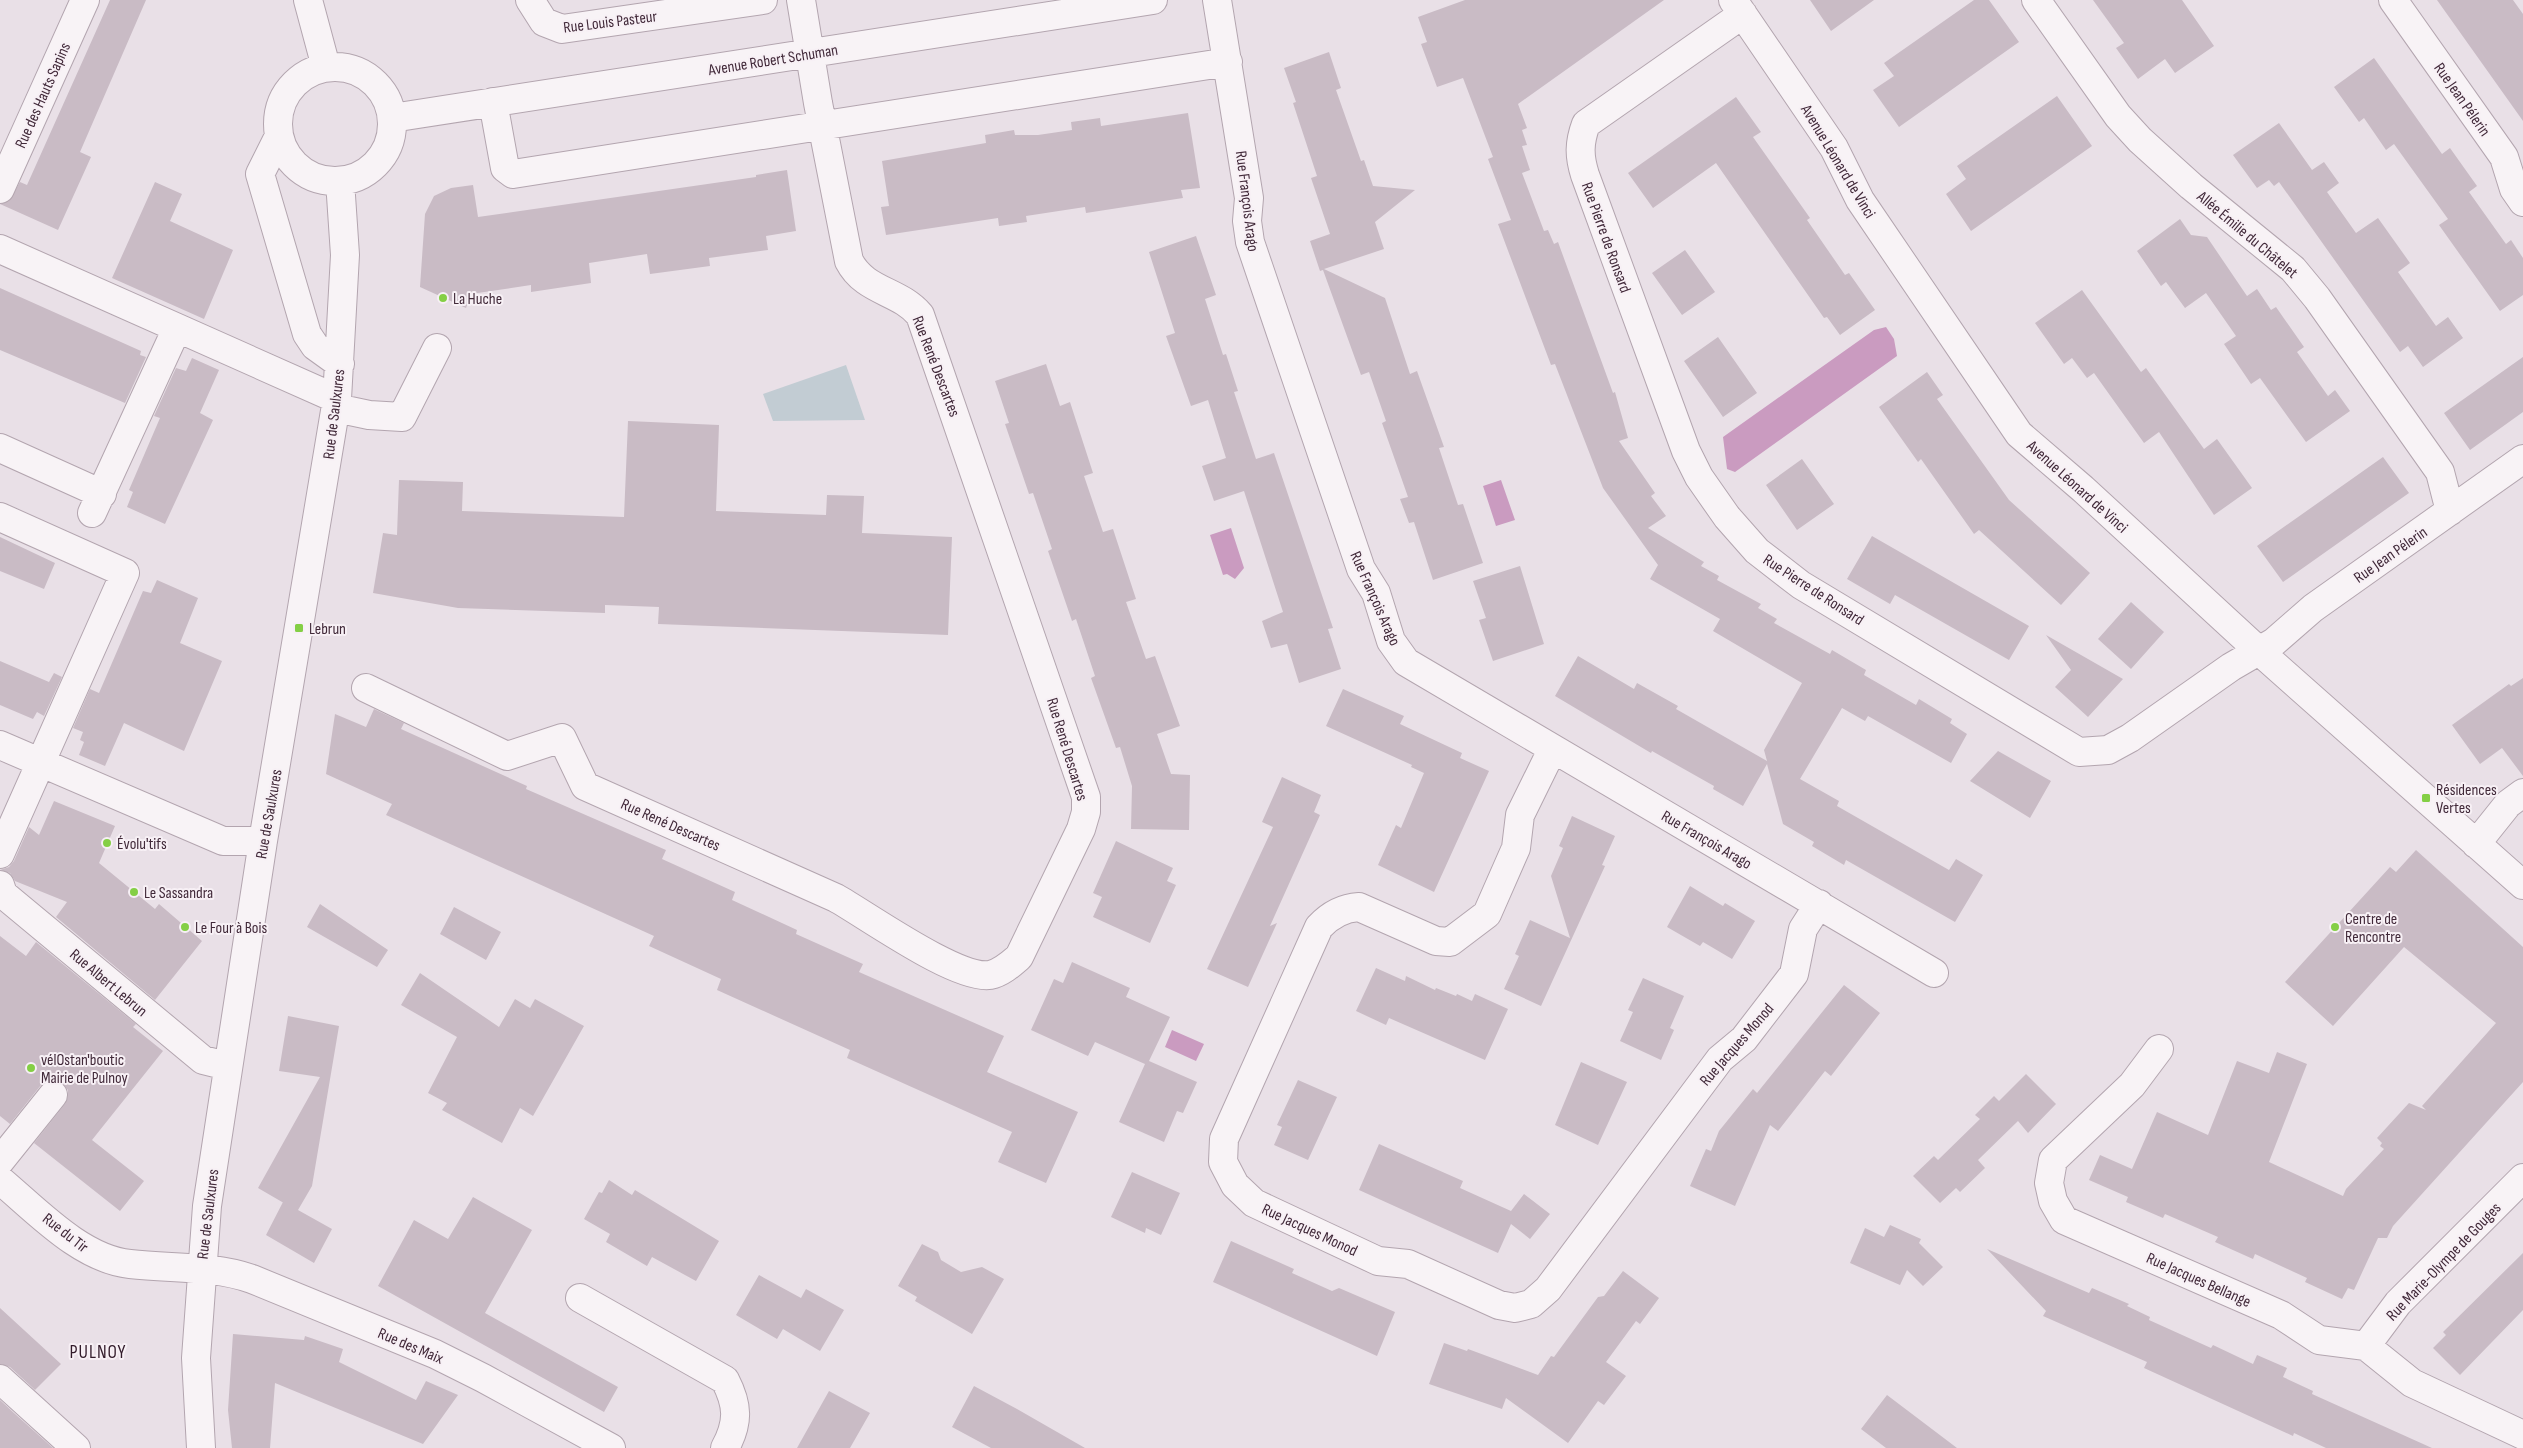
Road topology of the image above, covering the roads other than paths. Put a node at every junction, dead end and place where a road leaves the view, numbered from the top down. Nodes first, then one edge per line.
1 (85, 0) edge
2 (308, 0) edge
3 (530, 0) edge
4 (763, 0) edge
5 (801, 0) edge
6 (1153, 0) edge
7 (1217, 0) edge
8 (2036, 0) edge
9 (2393, 0) edge
10 (1738, 7) edge
11 (810, 53) junction
12 (1228, 62) junction
13 (326, 67) junction
14 (493, 102) junction
15 (392, 118) junction
16 (822, 126) junction
17 (279, 136) junction
18 (340, 181) junction
19 (0, 190) edge
20 (2523, 202) edge
21 (0, 249) edge
22 (177, 328) junction
23 (437, 348) dead end
24 (340, 364) junction
25 (337, 404) junction
26 (0, 448) edge
27 (2523, 459) edge
28 (2450, 511) junction
29 (0, 517) edge
30 (2259, 651) junction
31 (366, 688) dead end
32 (0, 745) edge
33 (1552, 750) junction
34 (40, 761) junction
35 (2523, 793) edge
36 (263, 841) junction
37 (2476, 844) junction
38 (0, 854) edge
39 (0, 885) edge
40 (2523, 885) edge
41 (1819, 904) junction
42 (1934, 973) dead end
43 (2159, 1049) dead end
44 (227, 1066) junction
45 (53, 1095) dead end
46 (0, 1161) edge
47 (2523, 1178) edge
48 (0, 1180) edge
49 (200, 1268) junction
50 (580, 1298) dead end
51 (2366, 1346) junction
52 (0, 1379) edge
53 (2523, 1435) edge
54 (76, 1448) edge
55 (201, 1448) edge
56 (611, 1448) edge
57 (725, 1448) edge

1 - 19 street, Rue des Hauts Sapins
2 - 13 street
3 - 4 street, Rue Louis Pasteur
5 - 11 street
6 - 11 street, Avenue Robert Schuman
7 - 12 street, Rue François Arago
8 - 28 street, Allée Émilie du Châtelet
9 - 20 street, Rue Jean Pélerin
10 - 30 street, Avenue Léonard de Vinci
10 - 30 street, Rue Pierre de Ronsard
11 - 14 street, Avenue Robert Schuman
11 - 16 street, Rue René Descartes
12 - 16 street
12 - 33 street, Rue François Arago
13 - 15 street
13 - 17 street
14 - 15 street, Avenue Robert Schuman
14 - 16 street
15 - 18 street
16 - 31 street, Rue René Descartes
17 - 18 street
17 - 24 street
18 - 24 street, Rue de Saulxures
21 - 22 street
22 - 25 street
22 - 26 street
23 - 25 street
24 - 25 street, Rue de Saulxures
25 - 36 street, Rue de Saulxures
27 - 28 street, Rue Jean Pélerin
28 - 30 street, Rue Jean Pélerin
29 - 34 street
30 - 37 street, Avenue Léonard de Vinci
32 - 34 street
33 - 41 street, Rue François Arago
33 - 41 street, Rue Jacques Monod
34 - 36 street
34 - 38 street
35 - 37 street
36 - 44 street, Rue de Saulxures
37 - 40 street, Avenue Léonard de Vinci
39 - 44 street, Rue Albert Lebrun
41 - 42 street, Rue François Arago
43 - 51 street, Rue Jacques Bellange
44 - 49 street, Rue de Saulxures
45 - 46 street
47 - 51 street, Rue Marie-Olympe de Gouges
48 - 49 street, Rue du Tir
49 - 55 street, Rue de Saulxures
49 - 56 street, Rue des Maix
50 - 57 street
51 - 53 street
52 - 54 street

